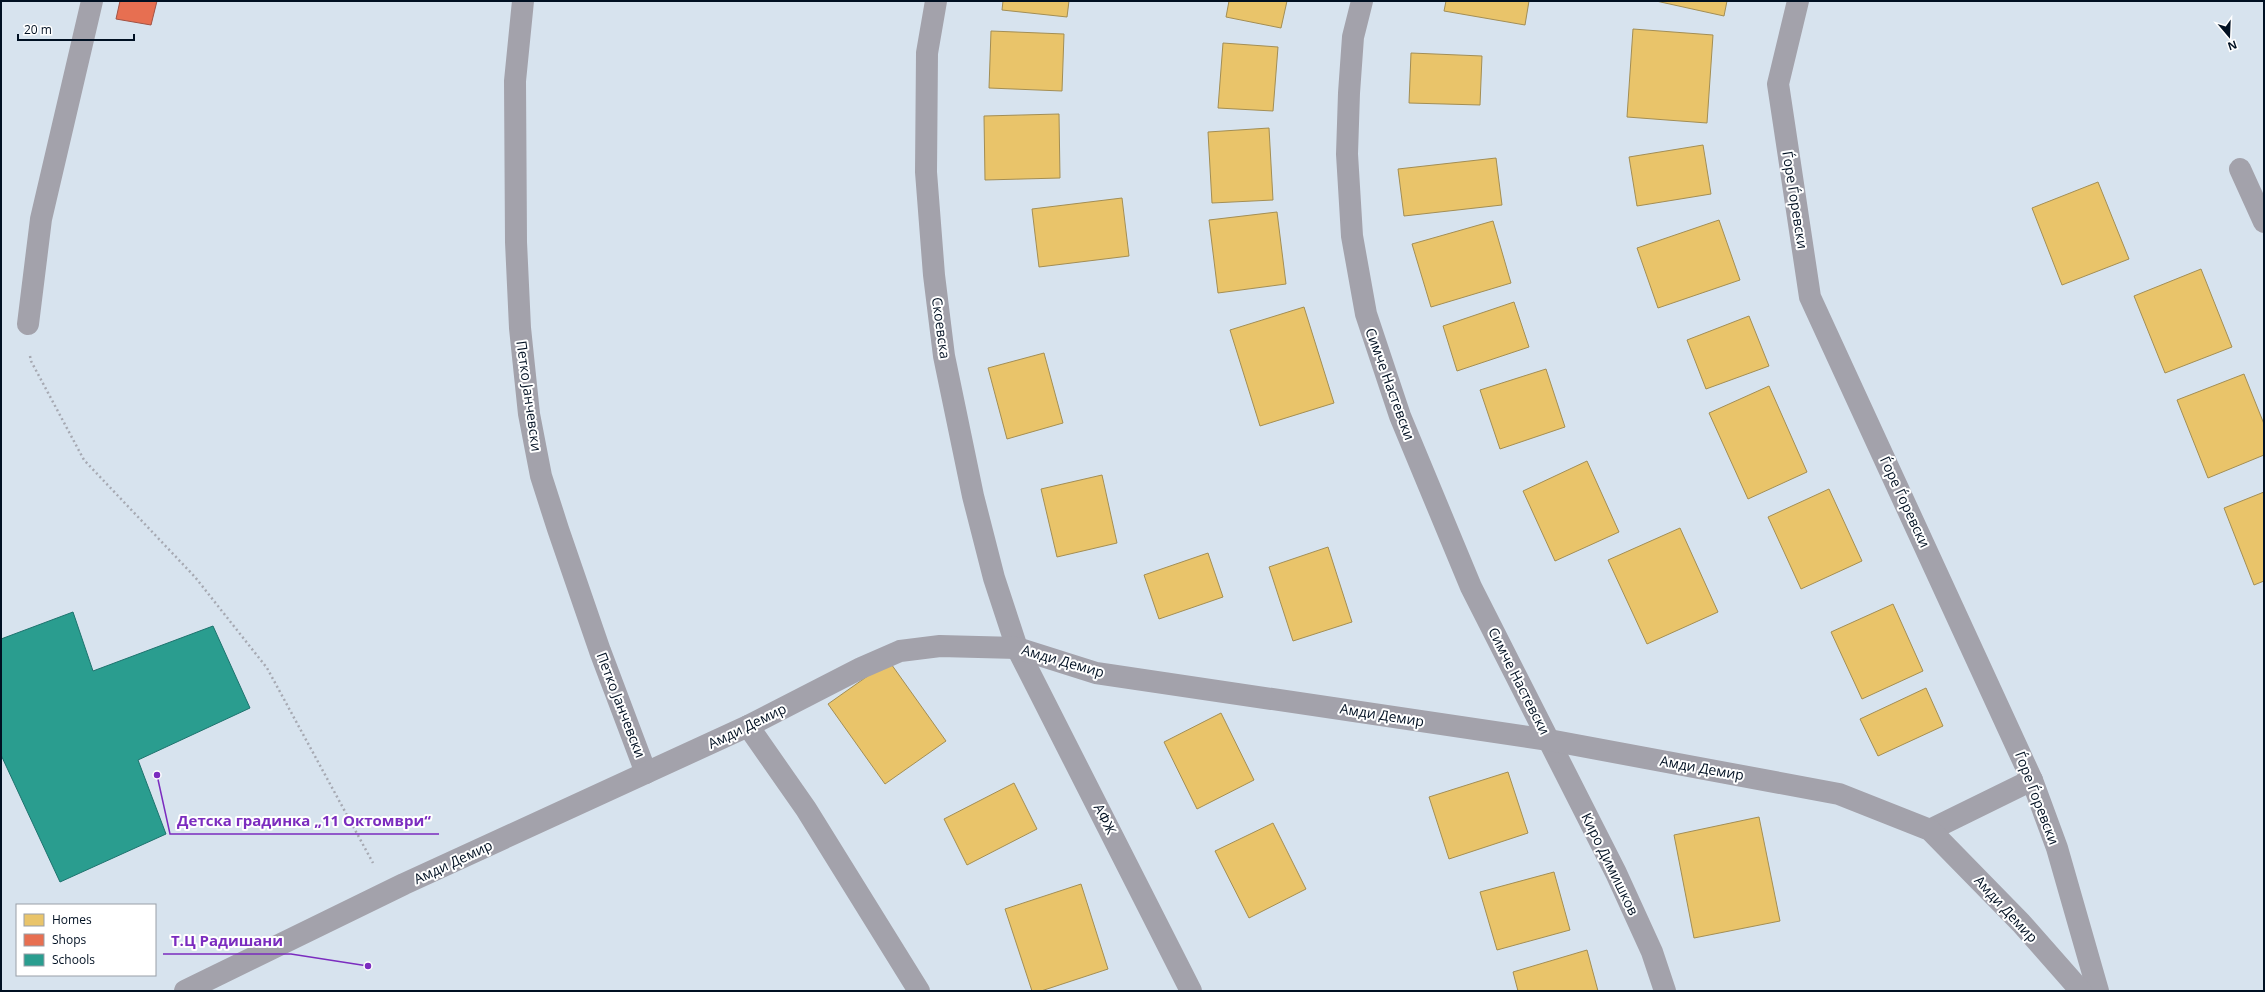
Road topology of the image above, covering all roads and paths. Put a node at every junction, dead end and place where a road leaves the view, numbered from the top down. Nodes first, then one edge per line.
1 (92, 1) edge
2 (523, 1) edge
3 (936, 1) edge
4 (1362, 1) edge
5 (1798, 1) edge
6 (2240, 169) dead end
7 (2264, 222) edge
8 (28, 324) joint
9 (1017, 648) junction
10 (748, 726) junction
11 (1549, 740) junction
12 (646, 773) junction
13 (2032, 780) junction
14 (1930, 830) junction
15 (389, 892) junction
16 (185, 991) edge
17 (919, 991) edge
18 (1191, 991) edge
19 (1665, 991) edge
20 (2081, 991) edge
21 (2098, 991) edge

1 - 8 street
2 - 12 street, Петко Јанчевски
3 - 9 street, Скоевска
4 - 11 street, Симче Настевски
5 - 13 street, Ѓоре Ѓоревски
6 - 7 street
8 - 15 path
9 - 10 street, Амди Демир
9 - 11 street, Амди Демир
9 - 18 street, АФЖ
10 - 12 street, Амди Демир
10 - 17 street
11 - 14 street, Амди Демир
11 - 19 street, Киро Димишков
12 - 15 street, Амди Демир
13 - 14 street
13 - 21 street, Ѓоре Ѓоревски
14 - 20 street, Амди Демир
15 - 16 street, Амди Демир

